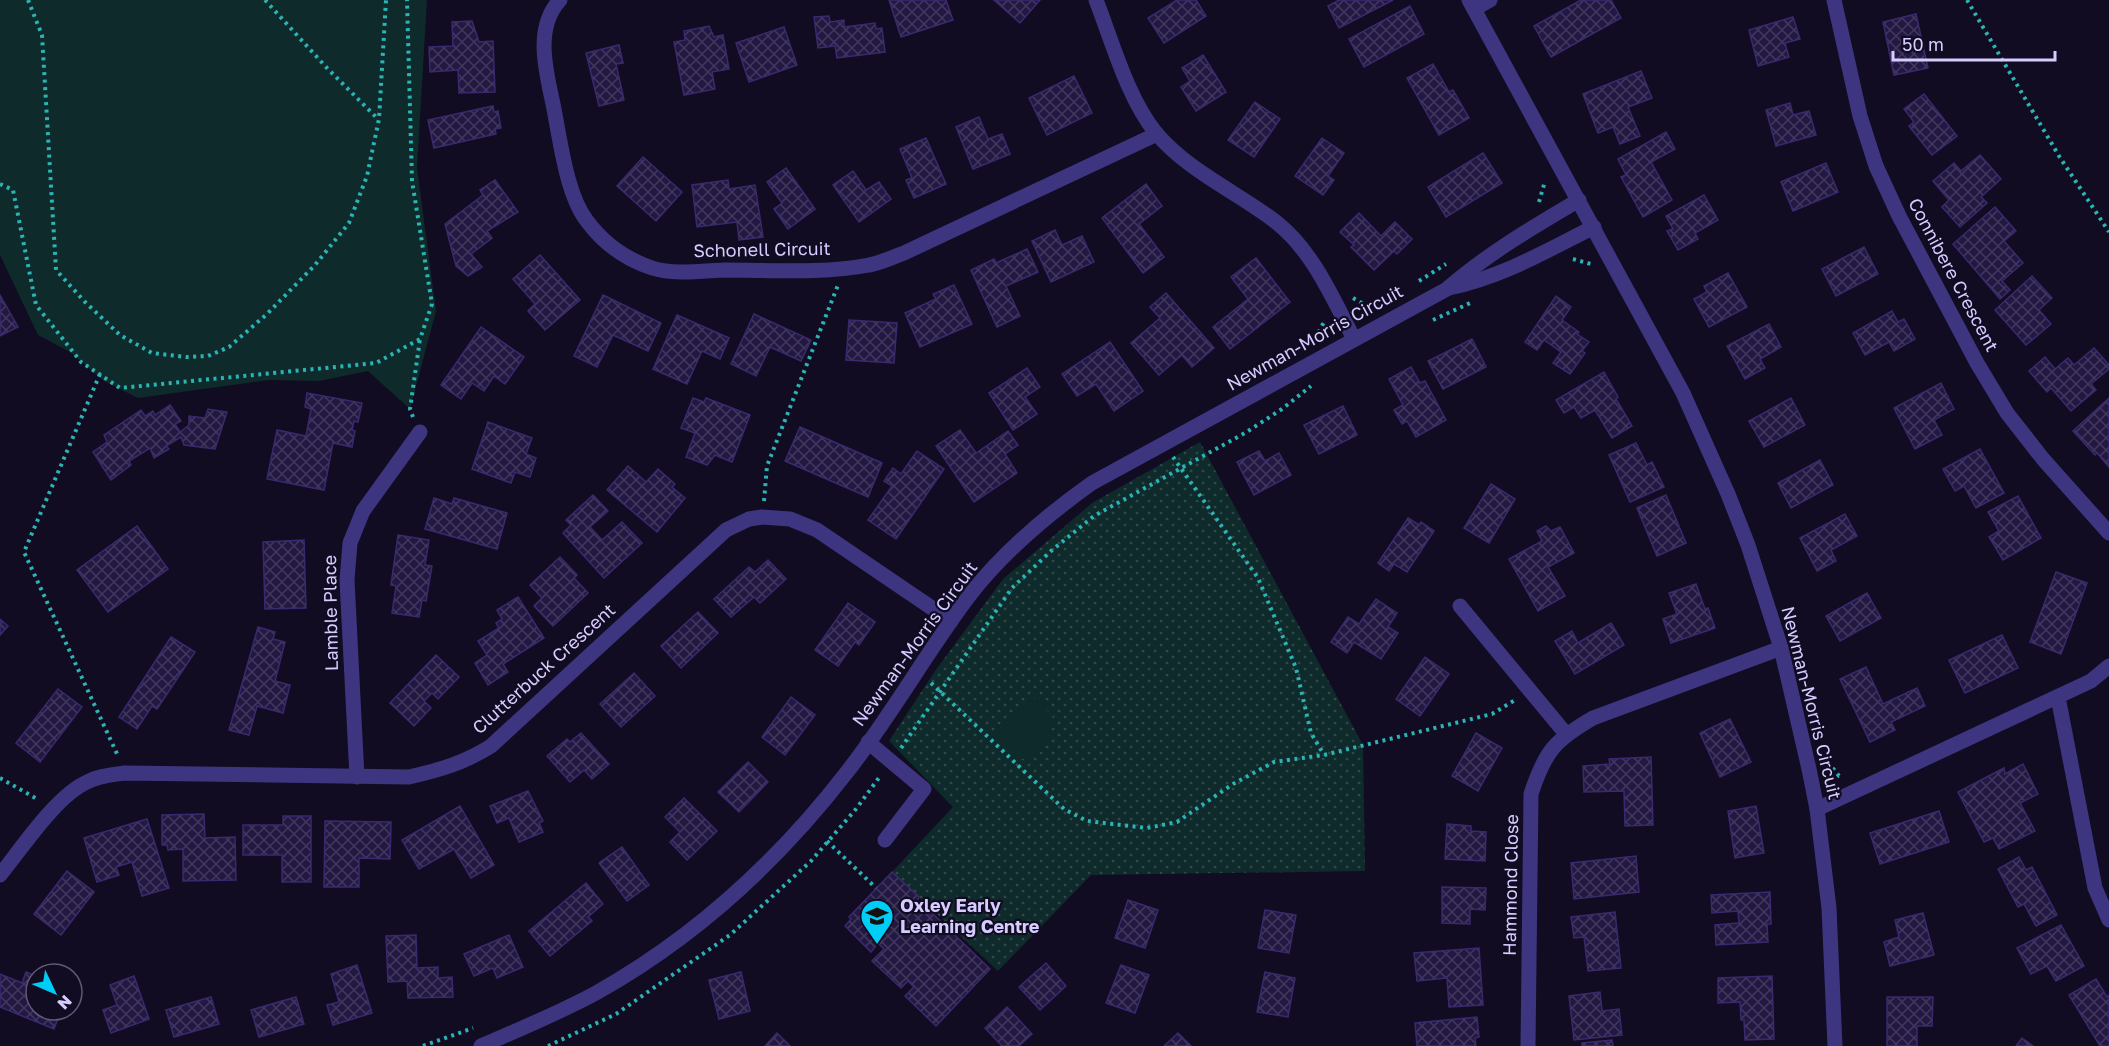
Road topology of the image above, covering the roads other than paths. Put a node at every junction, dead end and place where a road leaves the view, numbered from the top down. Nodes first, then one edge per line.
1 (560, 0) edge
2 (1096, 0) edge
3 (1490, 0) edge
4 (1834, 0) edge
5 (1472, 4) edge
6 (1157, 134) junction
7 (1579, 200) junction
8 (1594, 228) junction
9 (1447, 289) junction
10 (1354, 339) junction
11 (420, 432) road end
12 (2109, 533) edge
13 (1461, 606) dead end
14 (951, 621) junction
15 (1781, 648) junction
16 (2109, 666) edge
17 (2058, 697) junction
18 (1566, 734) junction
19 (868, 742) junction
20 (357, 777) junction
21 (1817, 809) junction
22 (885, 840) dead end
23 (0, 875) edge
24 (2109, 920) edge
25 (481, 1046) edge
26 (1528, 1046) edge
27 (1835, 1046) edge

1 - 6 street, Schonell Circuit
2 - 6 street
3 - 5 street
4 - 12 street, Connibere Crescent
5 - 7 street, Newman-Morris Circuit
6 - 10 street
7 - 8 street, Newman-Morris Circuit
7 - 9 street, Newman-Morris Circuit
8 - 9 street, Newman-Morris Circuit
8 - 15 street, Newman-Morris Circuit
9 - 10 street, Newman-Morris Circuit
10 - 14 street, Newman-Morris Circuit
11 - 20 street, Lamble Place
13 - 18 street
14 - 19 street, Newman-Morris Circuit
14 - 20 street, Clutterbuck Crescent
15 - 18 street, Hammond Close
15 - 21 street, Newman-Morris Circuit
16 - 17 street
17 - 21 street
17 - 24 street
18 - 26 street, Hammond Close
19 - 22 street
19 - 25 street, Newman-Morris Circuit
20 - 23 street, Clutterbuck Crescent
21 - 27 street, Newman-Morris Circuit

